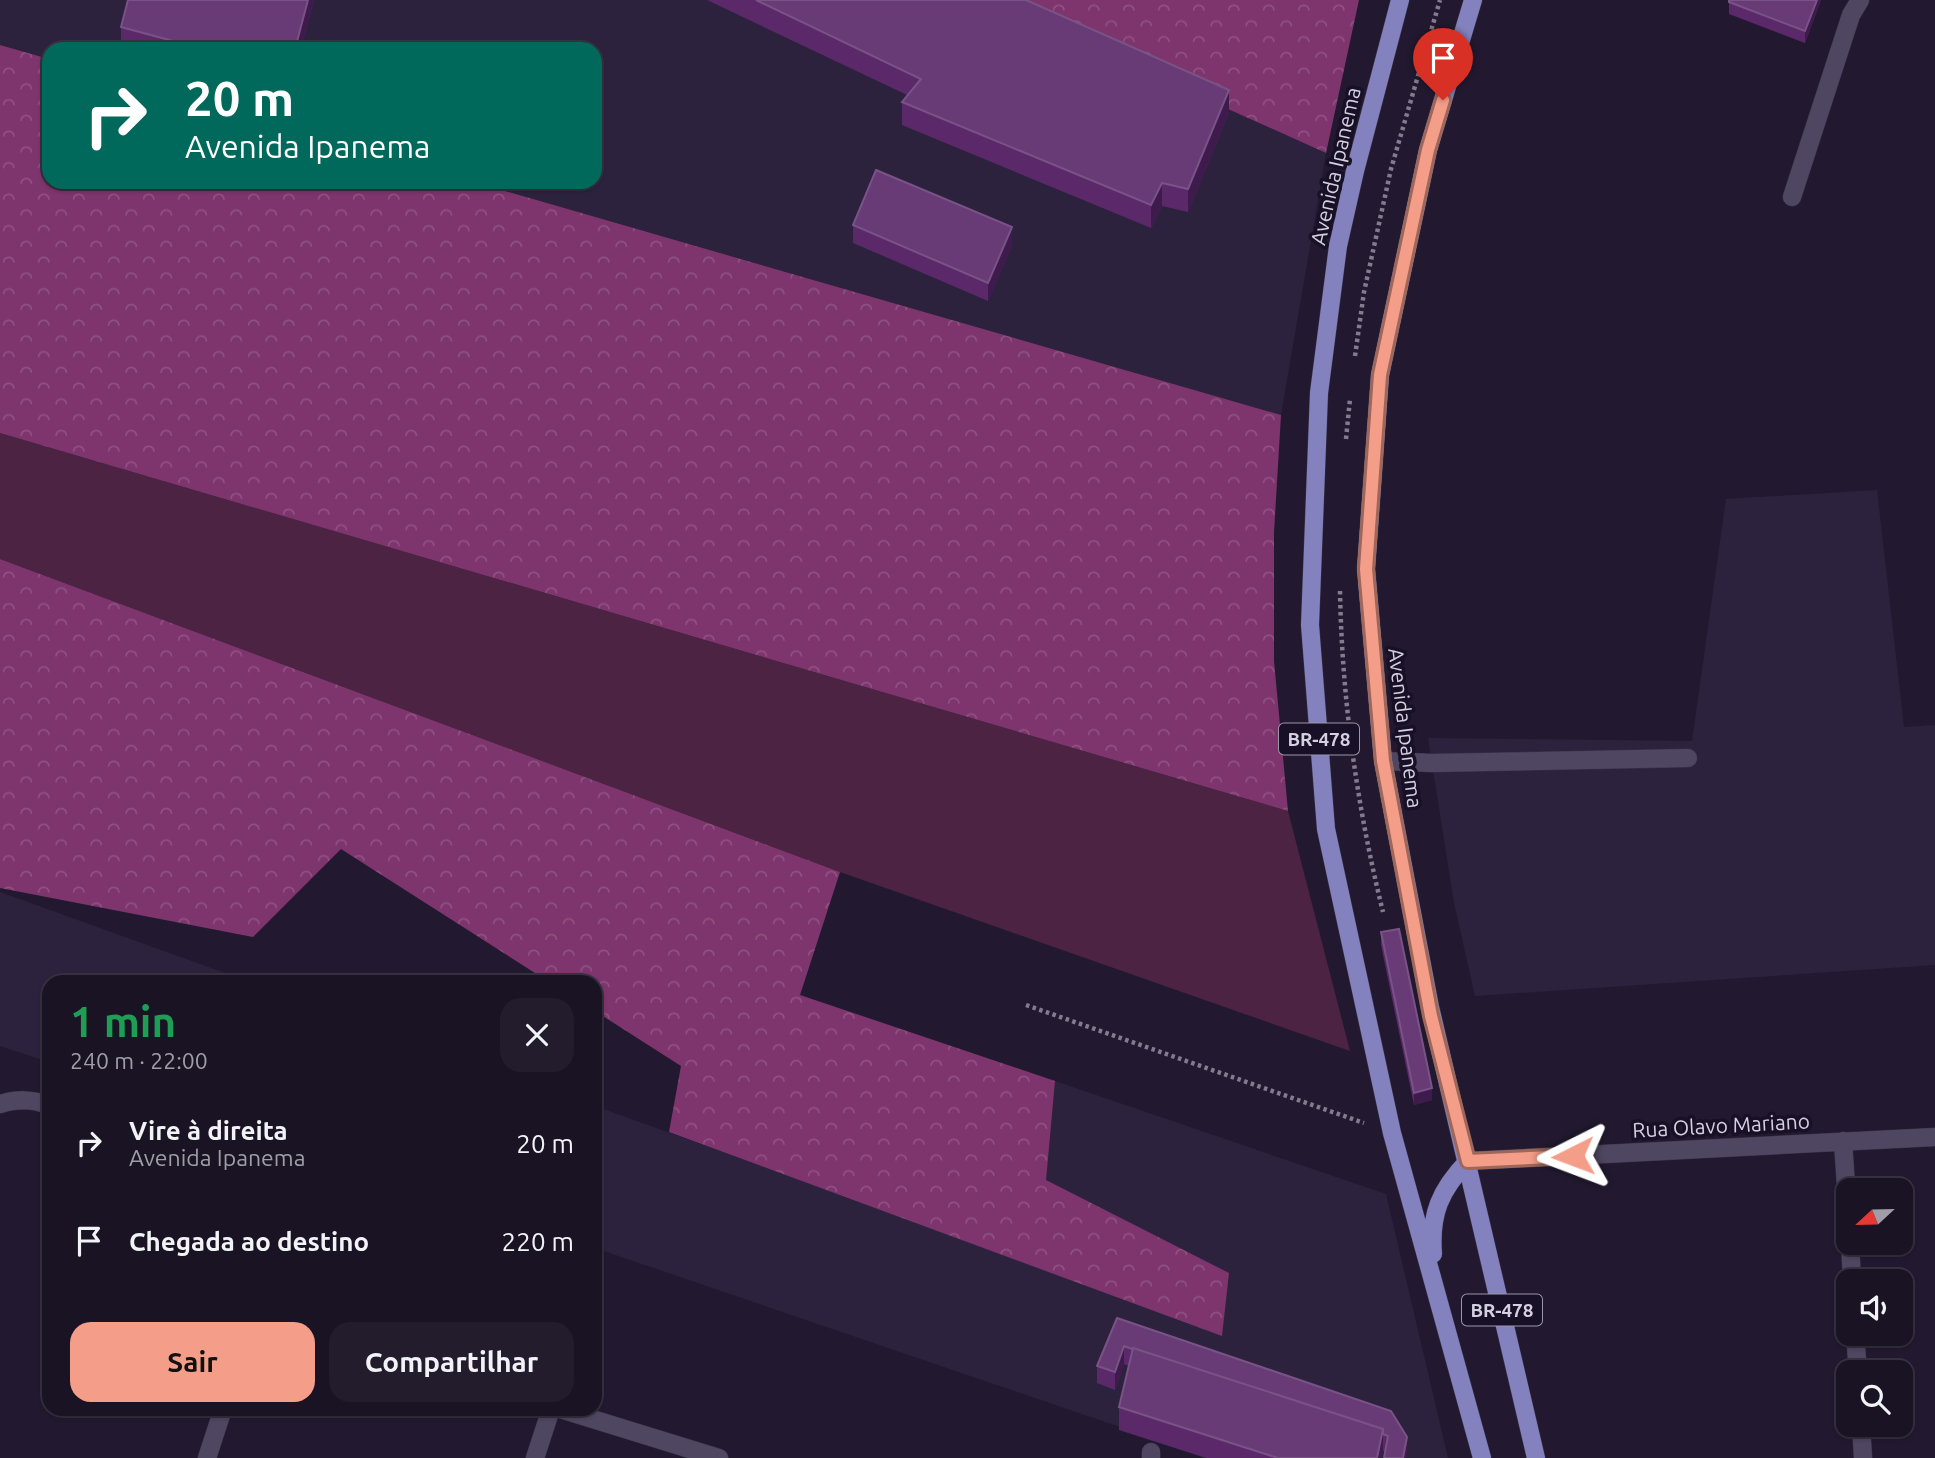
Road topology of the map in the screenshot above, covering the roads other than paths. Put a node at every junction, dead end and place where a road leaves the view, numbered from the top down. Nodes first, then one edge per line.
1 (1400, 0) edge
2 (1473, 0) edge
3 (1860, 0) edge
4 (1792, 197) dead end
5 (1688, 758) dead end
6 (1383, 761) junction
7 (42, 1102) edge
8 (0, 1104) edge
9 (1935, 1137) edge
10 (1843, 1141) junction
11 (1468, 1161) junction
12 (1845, 1178) edge
13 (1436, 1296) junction
14 (221, 1416) edge
15 (549, 1416) edge
16 (584, 1416) edge
17 (1862, 1437) edge
18 (207, 1458) edge
19 (535, 1458) edge
20 (719, 1458) edge
21 (1482, 1458) edge
22 (1536, 1458) edge
23 (1863, 1458) edge

1 - 13 main road, Avenida Ipanema / BR-478
2 - 6 main road, Avenida Ipanema / BR-478
3 - 4 street
5 - 6 street
6 - 11 main road, Avenida Ipanema / BR-478
7 - 8 street
9 - 10 street, Rua Olavo Mariano
10 - 11 street, Rua Olavo Mariano
10 - 12 street
11 - 13 main road
11 - 22 main road, Avenida Ipanema / BR-478
13 - 21 main road, Avenida Ipanema / BR-478
14 - 18 street
15 - 19 street
16 - 20 street
17 - 23 street

